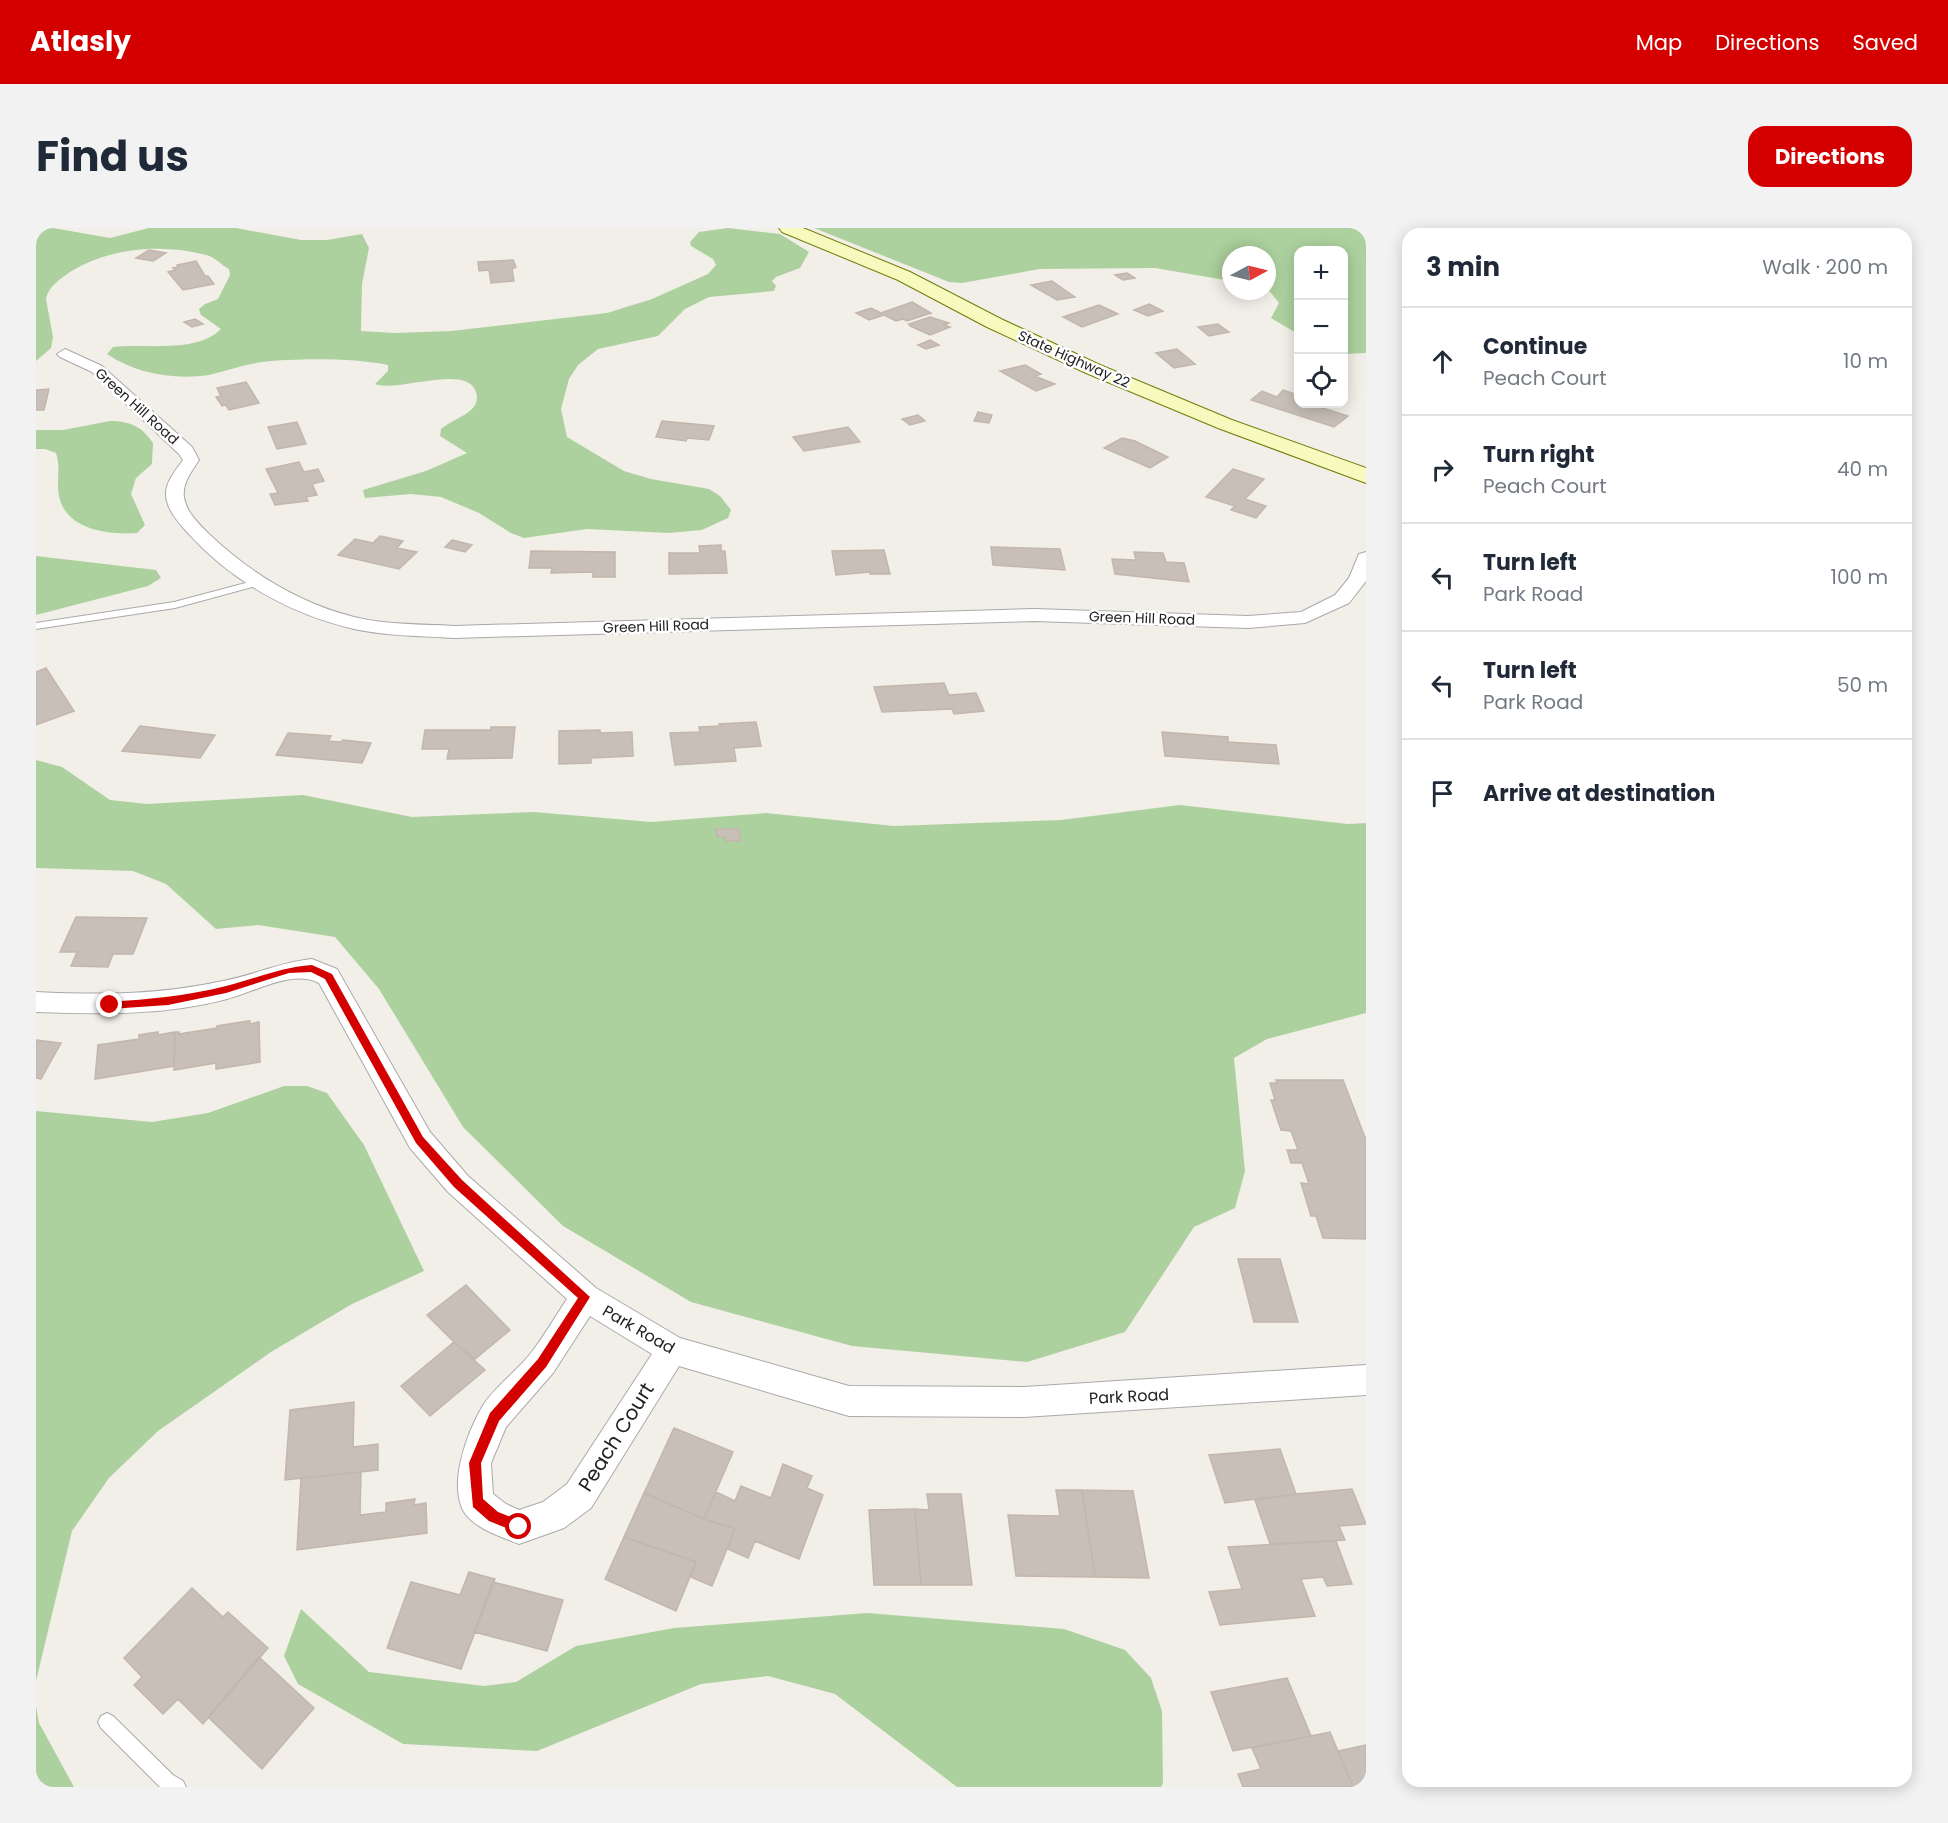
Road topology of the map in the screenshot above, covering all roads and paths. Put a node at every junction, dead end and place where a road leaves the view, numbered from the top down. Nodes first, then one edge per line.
1 (788, 228) edge
2 (65, 354) dead end
3 (1366, 476) edge
4 (1366, 558) edge
5 (257, 583) junction
6 (36, 627) edge
7 (36, 1002) edge
8 (585, 1297) junction
9 (672, 1350) junction
10 (1366, 1380) edge
11 (107, 1722) dead end
12 (177, 1787) edge

1 - 3 main road, State Highway 22
2 - 5 street, Green Hill Road
4 - 5 street, Green Hill Road
5 - 6 lane
7 - 8 street, Park Road
8 - 9 street, Park Road
8 - 9 street, Peach Court
9 - 10 street, Park Road
11 - 12 lane

